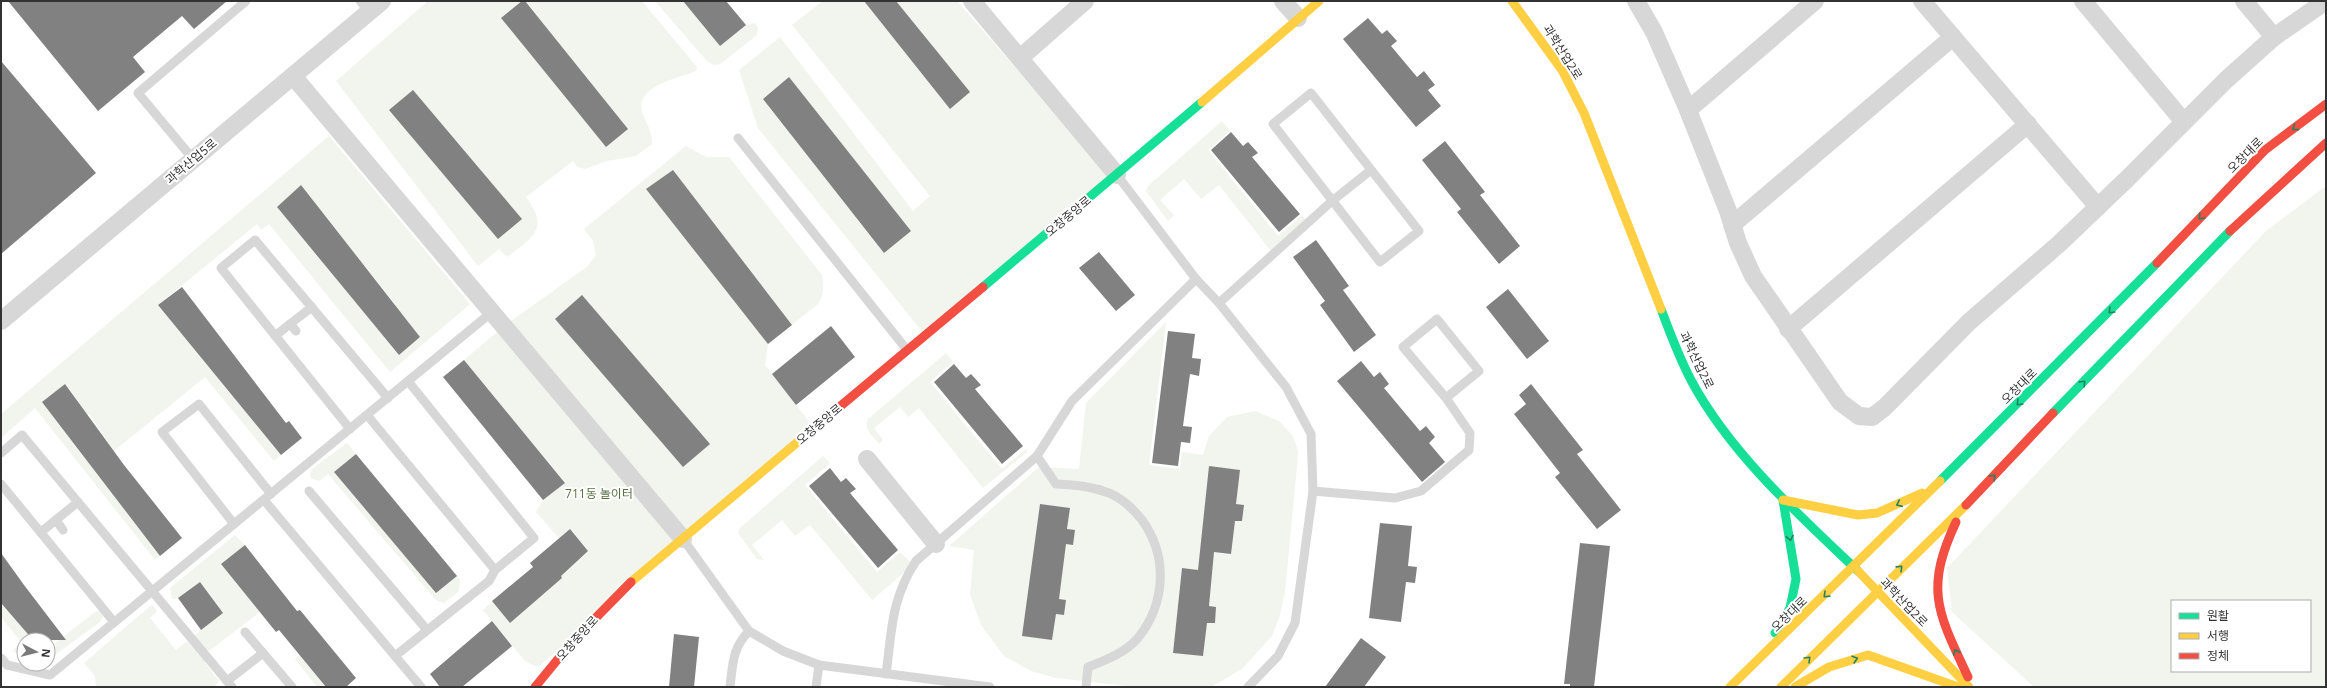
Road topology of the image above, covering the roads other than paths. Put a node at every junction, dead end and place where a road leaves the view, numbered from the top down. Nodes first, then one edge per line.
1 (246, 1) edge
2 (972, 1) edge
3 (1085, 1) edge
4 (1283, 1) edge
5 (1318, 1) edge
6 (1512, 1) edge
7 (1815, 1) edge
8 (1922, 1) edge
9 (2083, 1) edge
10 (2244, 1) edge
11 (2326, 1) edge
12 (1640, 2) edge
13 (370, 5) edge
14 (1298, 18) junction
15 (1953, 37) junction
16 (2274, 37) junction
17 (1020, 58) junction
18 (293, 76) junction
19 (2326, 104) edge
20 (1688, 110) junction
21 (2184, 122) junction
22 (2028, 124) junction
23 (738, 138) dead end
24 (2326, 144) edge
25 (193, 159) junction
26 (1371, 170) junction
27 (1117, 175) junction
28 (1332, 201) junction
29 (2098, 207) junction
30 (1732, 225) junction
31 (1196, 279) junction
32 (1219, 303) junction
33 (312, 308) junction
34 (492, 312) junction
35 (1, 321) edge
36 (1788, 329) junction
37 (275, 336) junction
38 (907, 350) junction
39 (408, 381) junction
40 (388, 398) junction
41 (1446, 398) junction
42 (367, 415) junction
43 (350, 429) junction
44 (1, 453) edge
45 (1037, 456) junction
46 (867, 459) dead end
47 (1, 484) edge
48 (1934, 488) junction
49 (309, 491) dead end
50 (1313, 491) junction
51 (267, 497) junction
52 (1783, 500) junction
53 (78, 502) junction
54 (1964, 508) junction
55 (56, 520) junction
56 (234, 524) junction
57 (64, 530) dead end
58 (41, 532) junction
59 (683, 539) junction
60 (936, 544) junction
61 (1854, 568) junction
62 (495, 570) junction
63 (153, 590) junction
64 (1877, 590) junction
65 (114, 622) junction
66 (427, 630) junction
67 (749, 631) junction
68 (245, 632) dead end
69 (263, 653) junction
70 (395, 656) junction
71 (1759, 659) junction
72 (3, 664) edge
73 (819, 665) junction
74 (886, 674) junction
75 (230, 684) edge
76 (292, 687) edge
77 (421, 687) edge
78 (535, 687) edge
79 (730, 687) edge
80 (816, 687) edge
81 (984, 687) edge
82 (1086, 687) edge
83 (1248, 687) edge
84 (1730, 687) edge
85 (1781, 687) edge
86 (1795, 687) edge
87 (1958, 687) edge
88 (1969, 687) edge
89 (1973, 687) edge

1 - 25 lane
2 - 17 street
3 - 17 street
4 - 14 street
5 - 14 main road, 오창중앙로
6 - 52 main road, 과학산업2로
7 - 20 street
8 - 15 street
9 - 21 street
10 - 16 street
11 - 16 street
12 - 20 street
13 - 18 street, 과학산업5로
14 - 27 main road, 오창중앙로
15 - 22 street
15 - 30 street
16 - 21 street
17 - 27 street
18 - 25 street, 과학산업5로
18 - 34 street
19 -> 48 main road, 오창대로
20 - 30 street
21 - 29 street
22 - 29 street
22 - 36 street
23 - 38 lane
54 -> 24 main road
25 - 35 street, 과학산업5로
26 - 28 lane
26 - 28 lane
26 - 28 lane
27 - 31 lane
27 - 38 main road, 오창중앙로
28 - 32 lane
29 - 36 street
30 - 36 street
31 - 32 lane
31 - 45 lane
32 - 50 lane
33 - 37 lane
33 - 37 lane
33 - 40 lane
34 - 39 lane
34 - 59 street
37 - 43 lane
38 - 59 main road, 오창중앙로
39 - 40 lane
39 - 62 lane
40 - 42 lane
41 - 41 lane
41 - 50 lane
42 - 43 lane
42 - 62 lane
43 - 51 lane
44 - 53 lane
45 - 60 lane
45 - 82 lane
46 - 60 street
47 - 58 lane
48 -> 52 main road
48 - 61 main road, 오창대로
49 - 66 lane
50 - 83 lane
51 - 56 lane
51 - 56 lane
51 - 70 lane
52 - 61 main road, 과학산업2로
52 -> 71 main road
53 - 55 lane
53 - 63 lane
64 -> 54 main road
89 -> 54 main road
55 - 57 lane
55 - 58 lane
56 - 63 lane
58 - 65 lane
59 - 67 lane
59 - 78 main road, 오창중앙로
60 - 74 lane
61 - 64 main road, 과학산업2로
61 -> 71 main road, 오창대로
62 - 66 lane
63 - 65 lane
63 - 75 lane
85 -> 64 main road
64 - 88 main road, 과학산업2로
65 - 72 lane
66 - 70 lane
67 - 73 lane
67 - 79 lane
68 - 69 lane
69 - 75 lane
69 - 76 lane
70 - 77 lane
71 - 84 main road, 오창대로
73 - 74 lane
73 - 80 lane
74 - 81 lane
86 -> 87 main road

